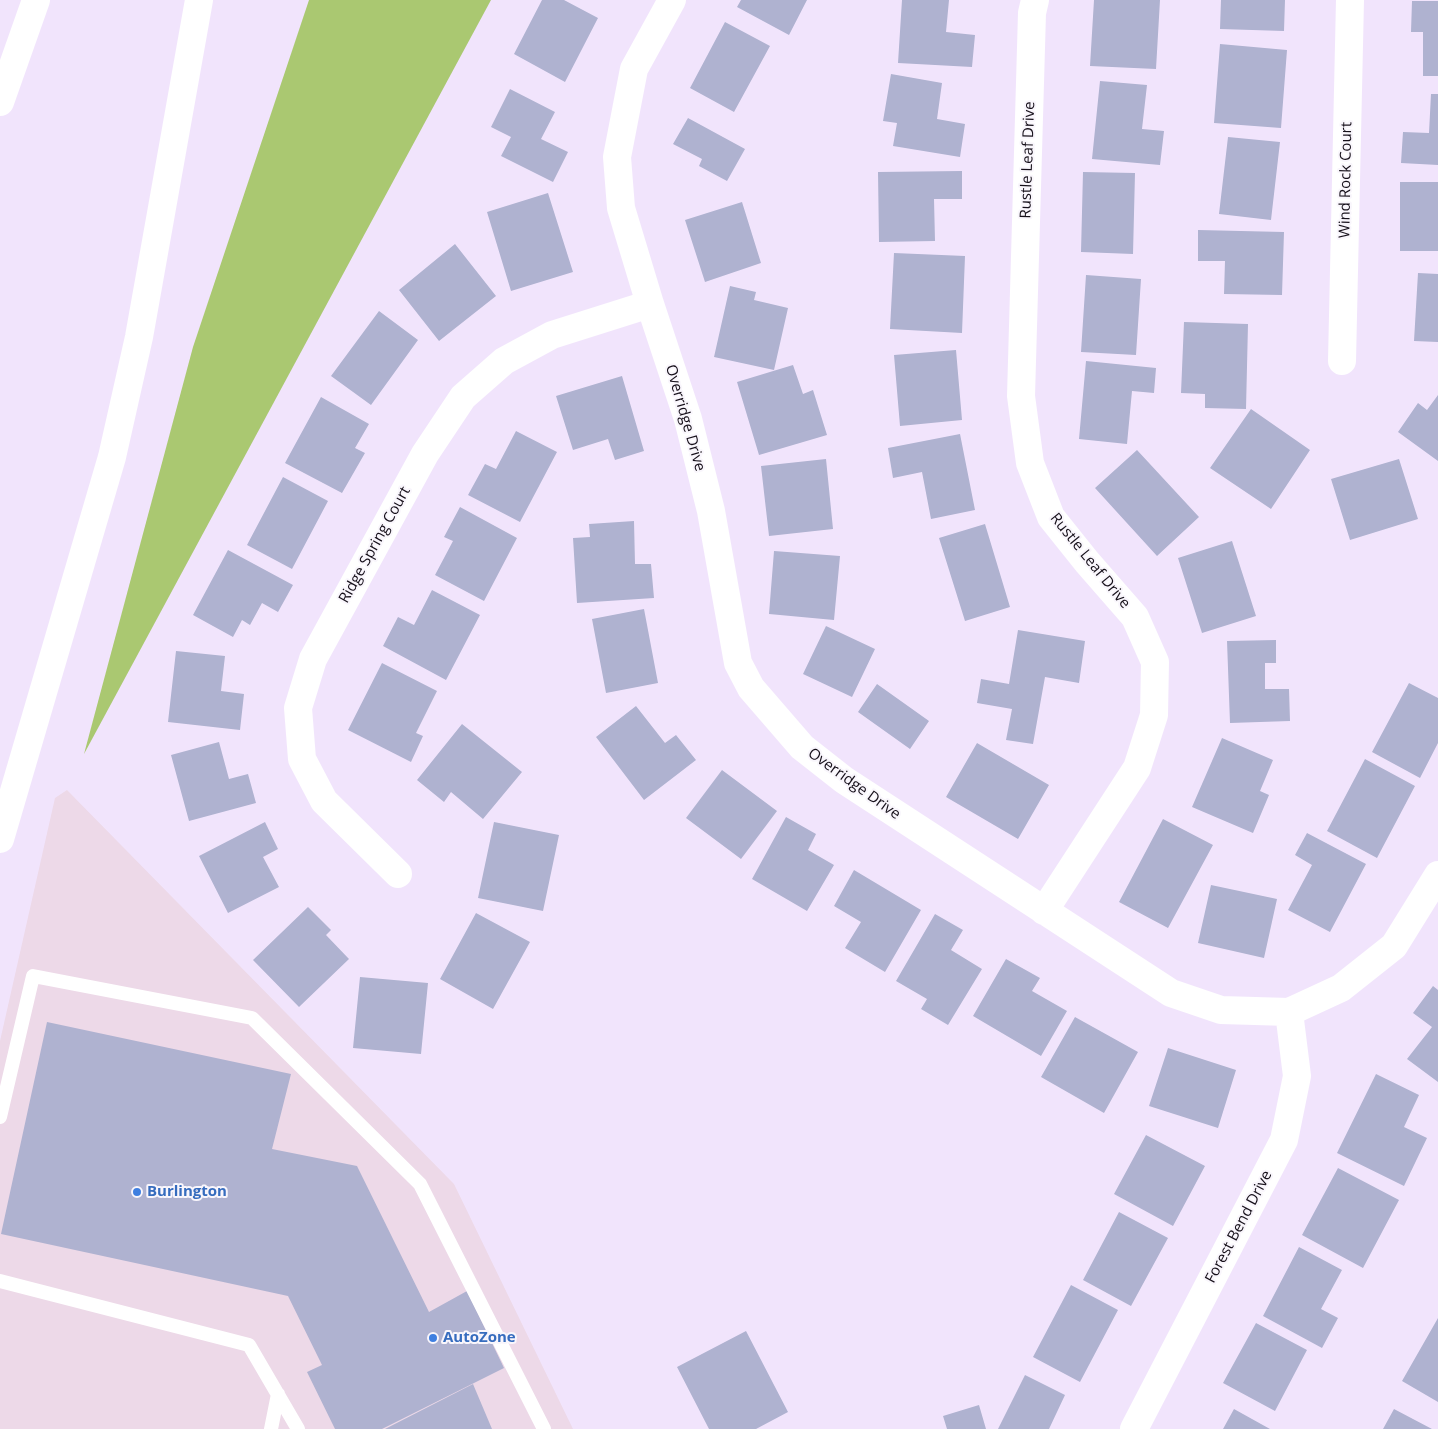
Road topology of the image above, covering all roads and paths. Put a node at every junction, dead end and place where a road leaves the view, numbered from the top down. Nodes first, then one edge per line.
1 (36, 0) edge
2 (199, 0) edge
3 (672, 0) edge
4 (1035, 0) edge
5 (1350, 0) edge
6 (0, 102) edge
7 (650, 304) junction
8 (1342, 360) dead end
9 (0, 839) edge
10 (398, 874) dead end
11 (1438, 875) edge
12 (1044, 911) junction
13 (1289, 1012) junction
14 (0, 1117) edge
15 (0, 1281) edge
16 (278, 1394) junction
17 (271, 1429) edge
18 (298, 1429) edge
19 (544, 1429) edge
20 (1134, 1429) edge

1 - 6 main road
2 - 9 main road
3 - 7 main road, Overridge Drive
4 - 12 main road, Rustle Leaf Drive
5 - 8 main road, Wind Rock Court
7 - 10 main road, Ridge Spring Court
7 - 12 main road, Overridge Drive
11 - 13 main road, Overridge Drive
12 - 13 main road, Overridge Drive
13 - 20 main road, Forest Bend Drive
14 - 19 lane
15 - 16 lane
16 - 17 lane
16 - 18 lane

